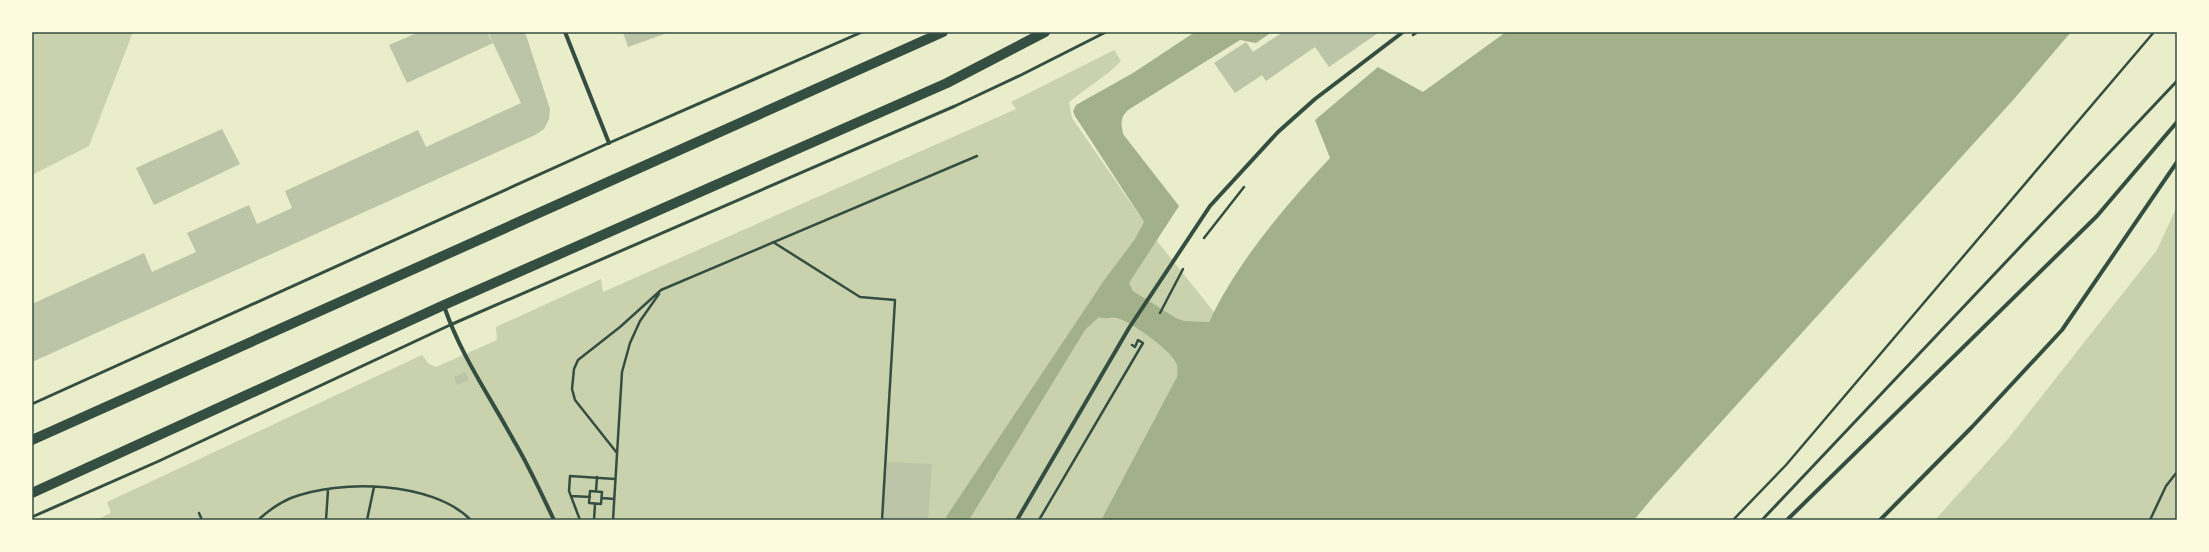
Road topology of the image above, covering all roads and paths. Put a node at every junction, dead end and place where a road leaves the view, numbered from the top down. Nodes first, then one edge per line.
1 (565, 32) edge
2 (862, 32) edge
3 (943, 32) edge
4 (1045, 32) edge
5 (1106, 32) edge
6 (1403, 32) edge
7 (1418, 32) edge
8 (2154, 32) edge
9 (1412, 36) dead end
10 (2177, 81) edge
11 (2177, 122) edge
12 (609, 143) junction
13 (977, 156) dead end
14 (2177, 162) edge
15 (1246, 184) dead end
16 (1202, 240) dead end
17 (773, 241) junction
18 (1184, 267) dead end
19 (661, 290) junction
20 (444, 305) junction
21 (1160, 313) dead end
22 (450, 325) junction
23 (1135, 346) dead end
24 (32, 404) edge
25 (32, 440) edge
26 (617, 453) junction
27 (2177, 472) edge
28 (597, 477) junction
29 (616, 479) junction
30 (374, 487) junction
31 (328, 490) junction
32 (596, 492) junction
33 (32, 494) edge
34 (571, 496) junction
35 (590, 497) junction
36 (602, 498) junction
37 (614, 499) junction
38 (595, 504) junction
39 (199, 513) dead end
40 (32, 517) edge
41 (202, 520) edge
42 (258, 520) edge
43 (326, 520) edge
44 (367, 520) edge
45 (471, 520) edge
46 (554, 520) edge
47 (580, 520) edge
48 (594, 520) edge
49 (613, 520) edge
50 (882, 520) edge
51 (1017, 520) edge
52 (1039, 520) edge
53 (1733, 520) edge
54 (1762, 520) edge
55 (1787, 520) edge
56 (1880, 520) edge
57 (2150, 520) edge

1 - 12 street
2 - 12 lane
3 - 25 main road
4 - 20 main road
5 - 22 lane
6 - 51 street
7 - 9 path
8 - 53 path
10 - 54 lane
11 - 55 street
12 - 24 lane
13 - 17 path
14 - 56 street
15 - 16 path
17 - 19 path
17 - 50 path
18 - 21 path
19 - 26 path
19 - 26 path
20 - 22 street
20 - 33 main road
22 - 40 lane
22 - 46 street
23 - 52 path
26 - 29 path
27 - 57 path
28 - 29 path
28 - 32 path
28 - 34 path
29 - 37 path
30 - 31 path
30 - 44 path
30 - 45 path
31 - 42 path
31 - 43 path
32 - 35 path
32 - 36 path
34 - 35 path
34 - 47 path
35 - 38 path
36 - 37 path
36 - 38 path
37 - 49 path
38 - 48 path
39 - 41 path

